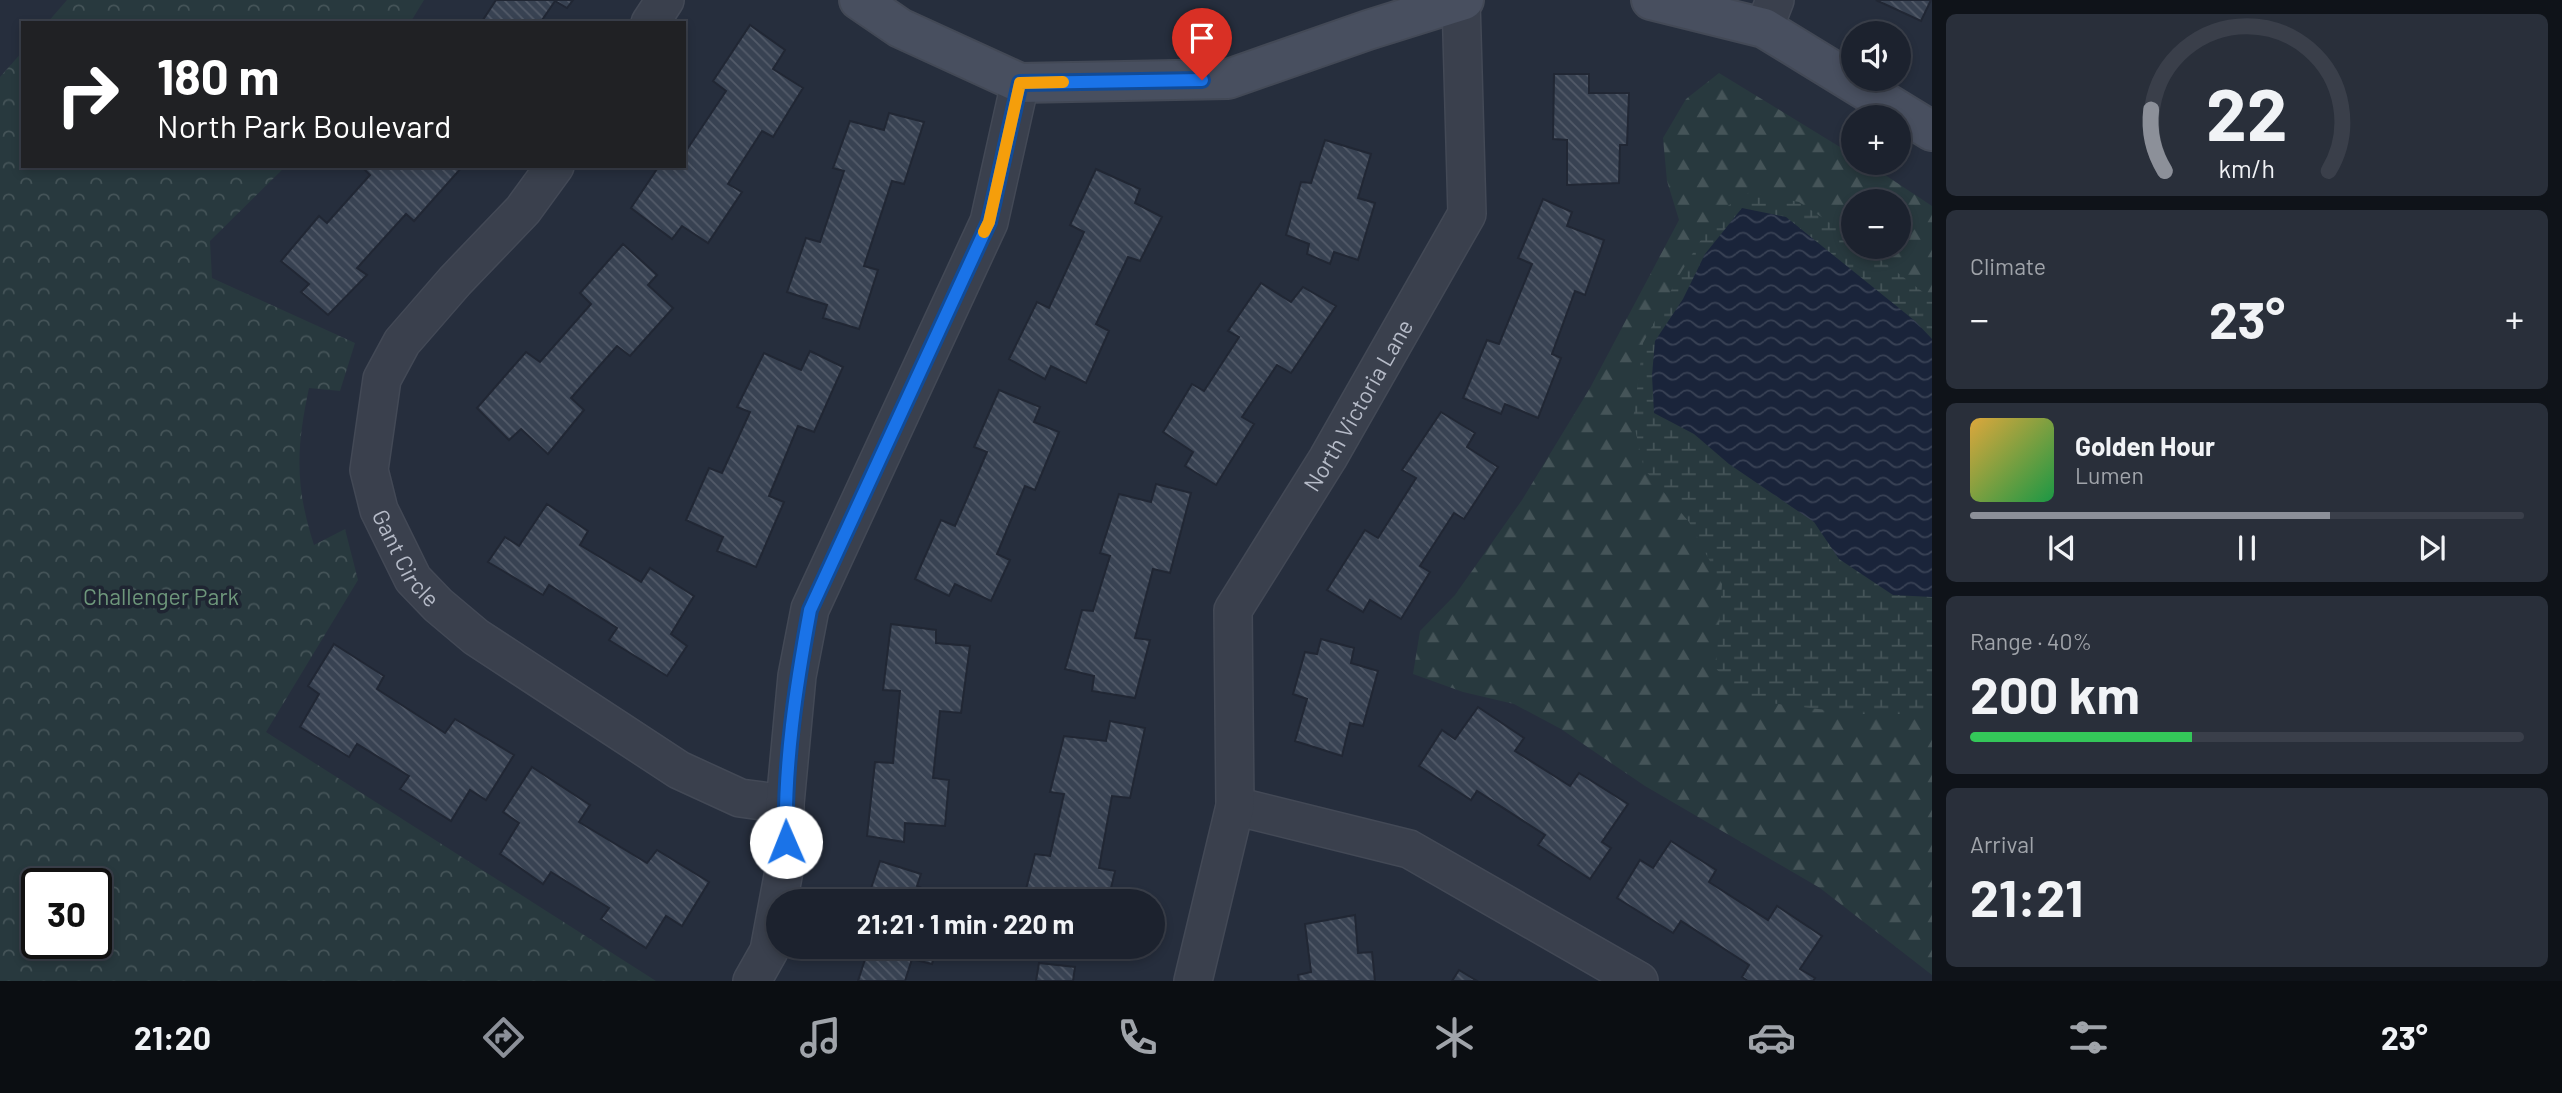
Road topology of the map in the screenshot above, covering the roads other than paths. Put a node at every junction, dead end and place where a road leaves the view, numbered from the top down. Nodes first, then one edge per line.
1 (665, 0) edge
2 (859, 0) edge
3 (1462, 0) edge
4 (1651, 0) edge
5 (1770, 14) edge
6 (651, 21) edge
7 (1020, 83) junction
8 (1932, 131) edge
9 (554, 168) edge
10 (785, 804) junction
11 (1235, 806) junction
12 (752, 981) edge
13 (1193, 981) edge
14 (1639, 981) edge

1 - 6 street
2 - 7 street
3 - 7 street
3 - 11 street, North Victoria Lane
4 - 5 street
5 - 8 street
7 - 10 street
9 - 10 street, Gant Circle
10 - 12 street
11 - 13 street, North Victoria Lane
11 - 14 street

